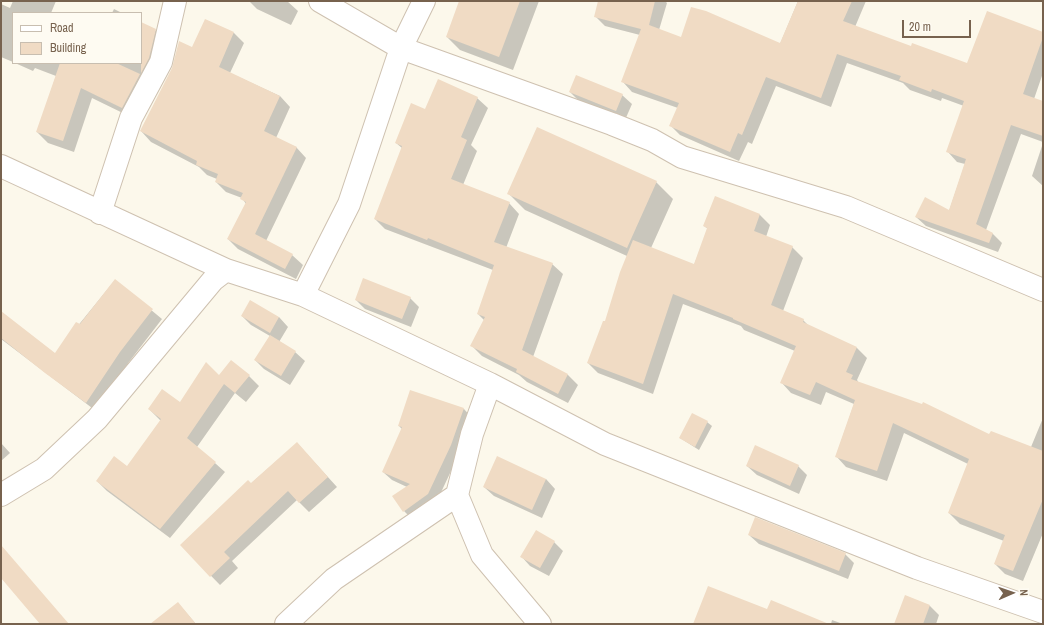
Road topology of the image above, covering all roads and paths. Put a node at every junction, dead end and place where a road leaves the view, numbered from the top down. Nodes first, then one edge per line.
1 (175, 1) edge
2 (320, 1) edge
3 (424, 1) edge
4 (401, 48) junction
5 (1, 166) edge
6 (100, 213) junction
7 (226, 270) junction
8 (1043, 290) edge
9 (303, 295) junction
10 (490, 384) junction
11 (1, 495) edge
12 (457, 495) junction
13 (1043, 612) edge
14 (286, 624) edge
15 (540, 624) edge

1 - 6 street
2 - 4 street
3 - 4 street
4 - 8 street
4 - 9 street
5 - 6 street
6 - 7 street
7 - 9 street
7 - 11 street
9 - 10 street
10 - 12 street
10 - 13 street
12 - 14 street
12 - 15 street

